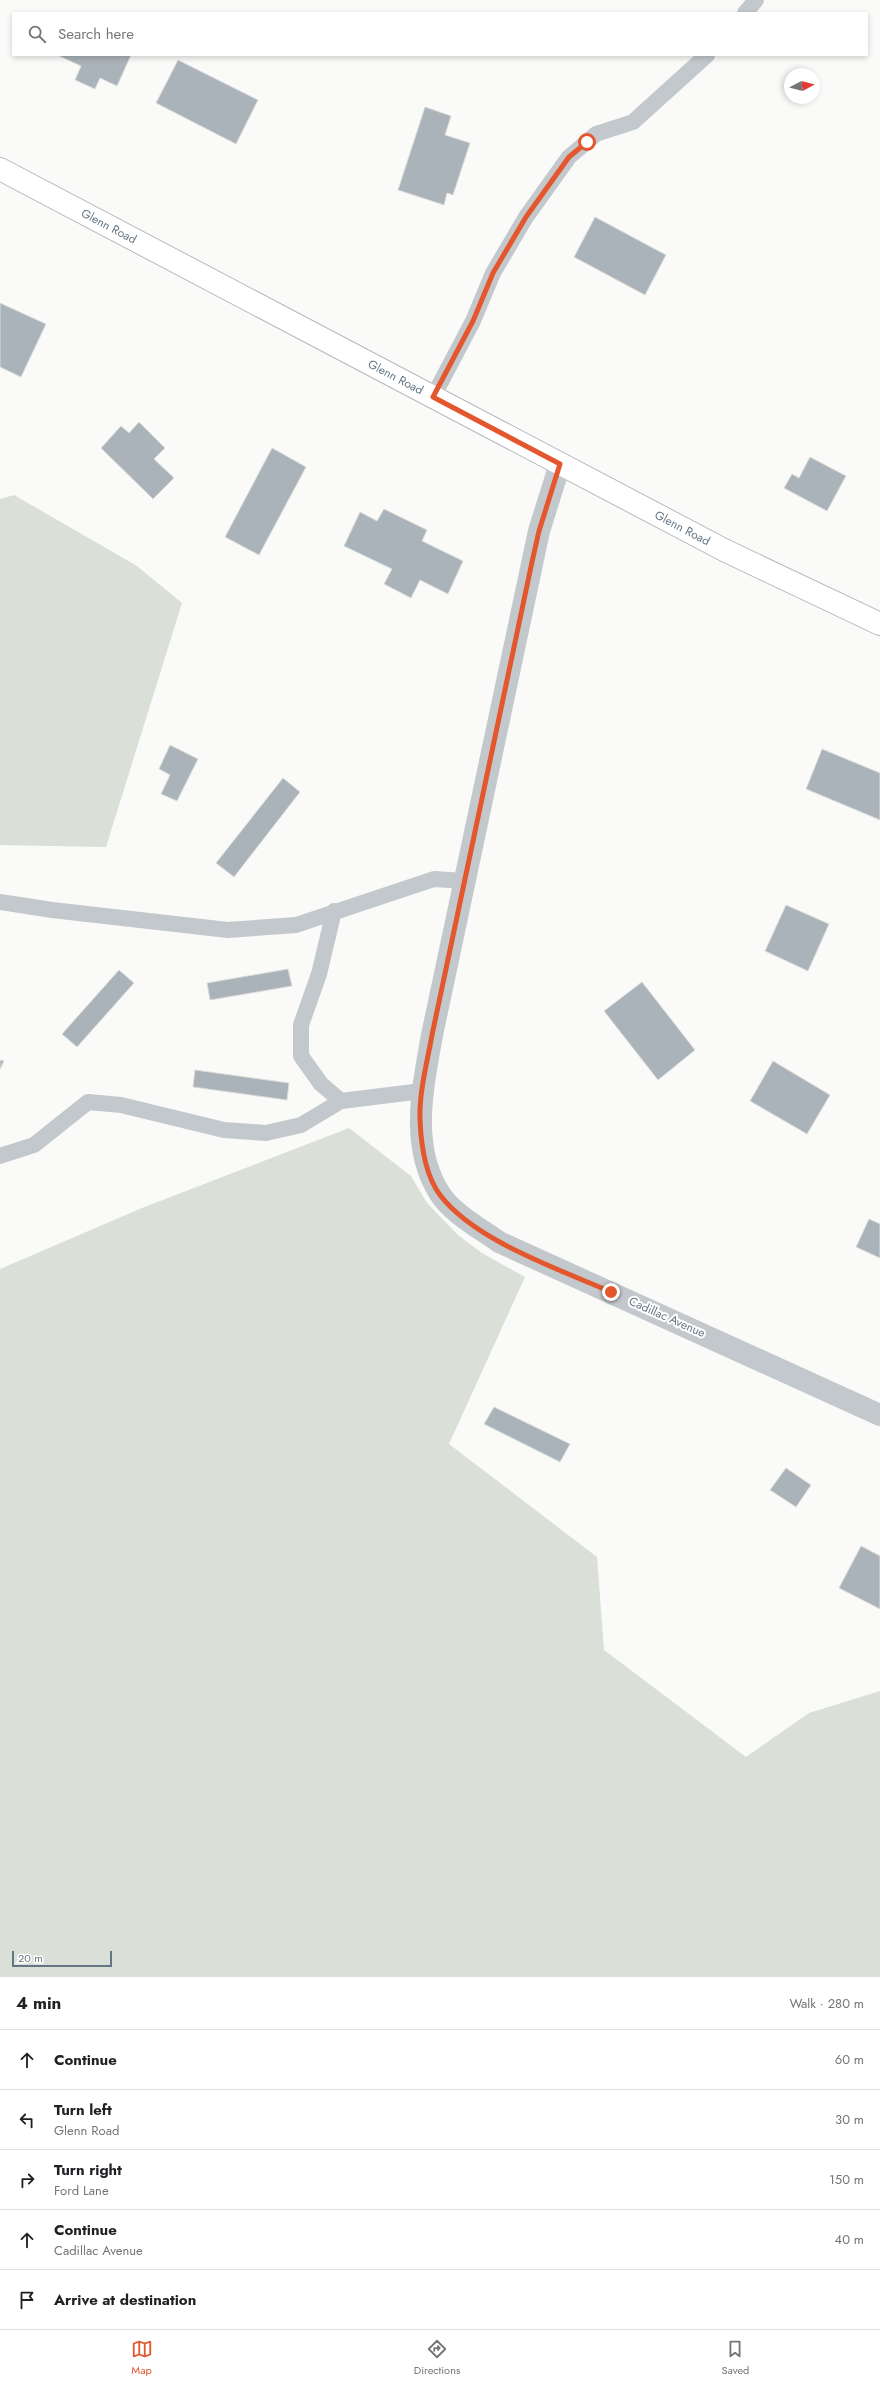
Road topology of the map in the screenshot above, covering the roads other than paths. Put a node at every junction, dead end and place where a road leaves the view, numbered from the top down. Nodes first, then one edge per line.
1 (756, 0) edge
2 (746, 12) edge
3 (707, 56) edge
4 (0, 169) edge
5 (433, 397) junction
6 (560, 464) junction
7 (880, 624) edge
8 (465, 881) junction
9 (0, 902) edge
10 (334, 911) junction
11 (422, 1091) junction
12 (341, 1101) junction
13 (0, 1156) edge
14 (880, 1415) edge

1 - 2 lane
3 - 5 lane
4 - 5 street, Glenn Road
5 - 6 street, Glenn Road
6 - 7 street, Glenn Road
6 - 8 street, Cadillac Avenue
8 - 10 lane
8 - 11 street, Cadillac Avenue
9 - 10 lane
10 - 12 lane
11 - 12 lane
11 - 14 street, Cadillac Avenue
12 - 13 lane

